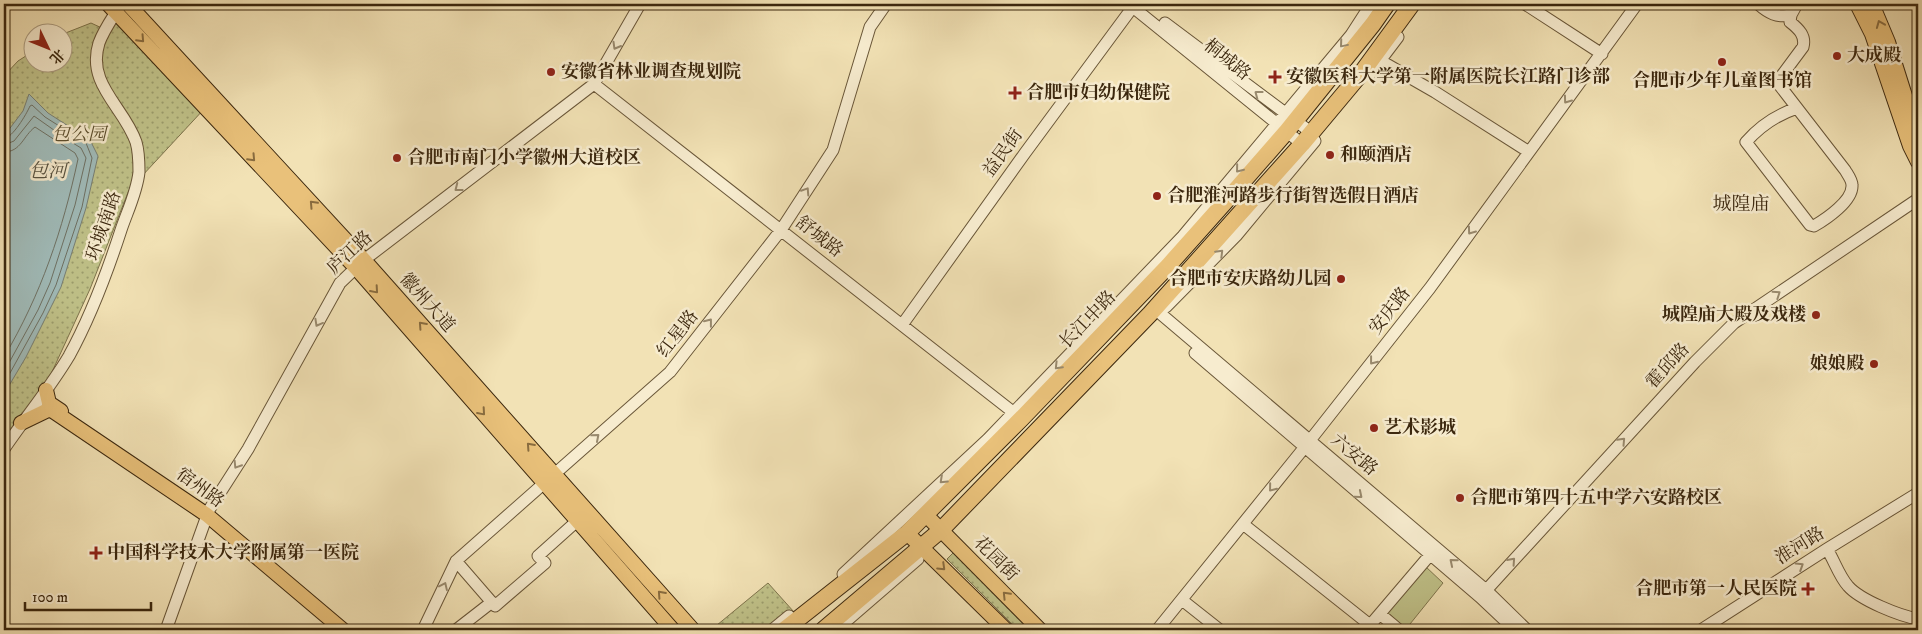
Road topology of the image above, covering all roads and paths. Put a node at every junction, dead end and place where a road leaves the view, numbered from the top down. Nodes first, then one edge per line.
1 (128, 4) edge
2 (640, 4) edge
3 (886, 4) edge
4 (1371, 4) edge
5 (1387, 4) edge
6 (1412, 4) edge
7 (1421, 4) edge
8 (1525, 4) edge
9 (1636, 4) edge
10 (1758, 4) edge
11 (1797, 4) edge
12 (1857, 4) edge
13 (1872, 4) edge
14 (1134, 5) edge
15 (115, 7) edge
16 (1791, 15) junction
17 (1602, 54) junction
18 (1381, 61) junction
19 (594, 84) junction
20 (1797, 108) junction
21 (1286, 122) junction
22 (1918, 137) edge
23 (1307, 139) junction
24 (1529, 152) junction
25 (1918, 162) edge
26 (1918, 199) edge
27 (780, 230) junction
28 (360, 264) junction
29 (1155, 314) junction
30 (902, 325) junction
31 (46, 390) junction
32 (1017, 416) junction
33 (22, 423) junction
34 (1307, 445) junction
35 (4, 449) edge
36 (549, 478) junction
37 (1918, 493) edge
38 (208, 512) junction
39 (926, 515) junction
40 (578, 521) junction
41 (1243, 524) junction
42 (943, 532) junction
43 (907, 533) junction
44 (924, 549) junction
45 (1827, 549) junction
46 (1433, 551) junction
47 (456, 560) junction
48 (1483, 594) junction
49 (1182, 600) junction
50 (492, 602) junction
51 (1380, 614) junction
52 (1918, 618) edge
53 (1368, 627) edge
54 (166, 630) edge
55 (343, 630) edge
56 (353, 630) edge
57 (423, 630) edge
58 (456, 630) edge
59 (673, 630) edge
60 (693, 630) edge
61 (772, 630) edge
62 (784, 630) edge
63 (823, 630) edge
64 (836, 630) edge
65 (1006, 630) edge
66 (1040, 630) edge
67 (1157, 630) edge
68 (1220, 630) edge
69 (1399, 630) edge
70 (1515, 630) edge
71 (1527, 630) edge
72 (1701, 630) edge

28 -> 1 main road, 徽州大道
2 -> 19 street, 庐江路
27 -> 3 street, 红星路
4 -> 21 street
5 - 21 highway, 长江中路
6 - 23 highway
7 - 18 street
8 - 17 street
9 - 17 street, 安庆路
10 - 16 street
11 - 16 street
12 - 25 main road
22 -> 13 main road
14 - 21 street, 桐城路
14 - 30 street, 益民街
15 -> 28 main road, 徽州大道
15 - 31 street, 环城南路
16 - 20 street
17 -> 24 street, 安庆路
18 - 24 street
29 -> 18 street
19 - 27 street, 舒城路
19 -> 28 street, 庐江路
20 - 20 street
21 - 23 street, 桐城路
21 -> 32 highway, 长江中路
23 - 29 highway
24 -> 34 street, 安庆路
48 -> 26 street, 霍邱路
27 - 30 street, 舒城路
36 -> 27 street, 红星路
28 - 36 main road, 徽州大道
28 -> 38 street, 庐江路
29 - 34 street, 六安路
29 - 42 highway
30 - 32 street, 舒城路
31 - 33 street, 环城南路
31 - 38 main road, 宿州路
32 - 39 highway, 长江中路
32 -> 61 street
33 - 35 street, 环城南路
33 - 38 main road, 宿州路
34 -> 41 street, 安庆路
34 - 46 street, 六安路
36 - 40 main road, 徽州大道
36 - 47 street, 红星路
60 -> 36 main road, 徽州大道
37 - 45 street, 淮河路
38 - 54 street, 庐江路
38 - 55 main road, 宿州路
38 - 56 main road, 宿州路
39 - 42 main road, 花园街
39 - 43 highway, 长江中路
40 - 50 street
40 - 59 main road, 徽州大道
41 - 49 street, 安庆路
41 - 53 street
42 - 44 highway
66 -> 42 main road, 花园街
43 - 44 main road
43 - 62 highway, 长江中路
44 - 63 highway
44 - 64 street
44 -> 65 main road
45 - 52 street
72 -> 45 street, 淮河路
46 - 48 street, 六安路
46 - 51 street
47 - 50 street
57 -> 47 street, 红星路
48 - 70 street, 六安路
48 - 71 street, 六安路
49 - 67 street, 安庆路
49 - 68 street
50 - 58 street
51 - 53 street
51 - 69 street

